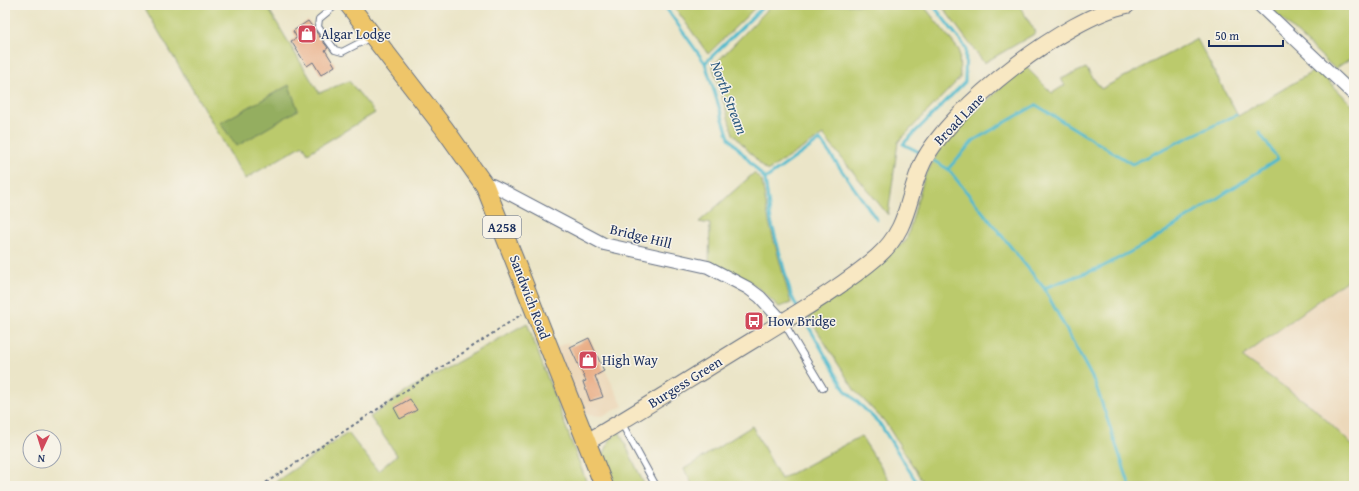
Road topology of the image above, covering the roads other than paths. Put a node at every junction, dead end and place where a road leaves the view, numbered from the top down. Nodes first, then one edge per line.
1 (336, 5) edge
2 (349, 5) edge
3 (1127, 5) edge
4 (1259, 5) edge
5 (373, 36) junction
6 (1354, 95) edge
7 (485, 186) junction
8 (794, 315) junction
9 (822, 388) dead end
10 (621, 422) junction
11 (587, 442) junction
12 (604, 486) edge
13 (656, 486) edge

1 - 5 lane
2 - 5 main road, Sandwich Road / A258
3 - 8 street, Broad Lane
4 - 6 street
5 - 7 main road, Sandwich Road / A258
7 - 8 street, Bridge Hill
7 - 11 main road, Sandwich Road / A258
8 - 9 lane
8 - 10 street, Burgess Green
10 - 11 street, Burgess Green
10 - 13 lane
11 - 12 main road, Sandwich Road / A258

